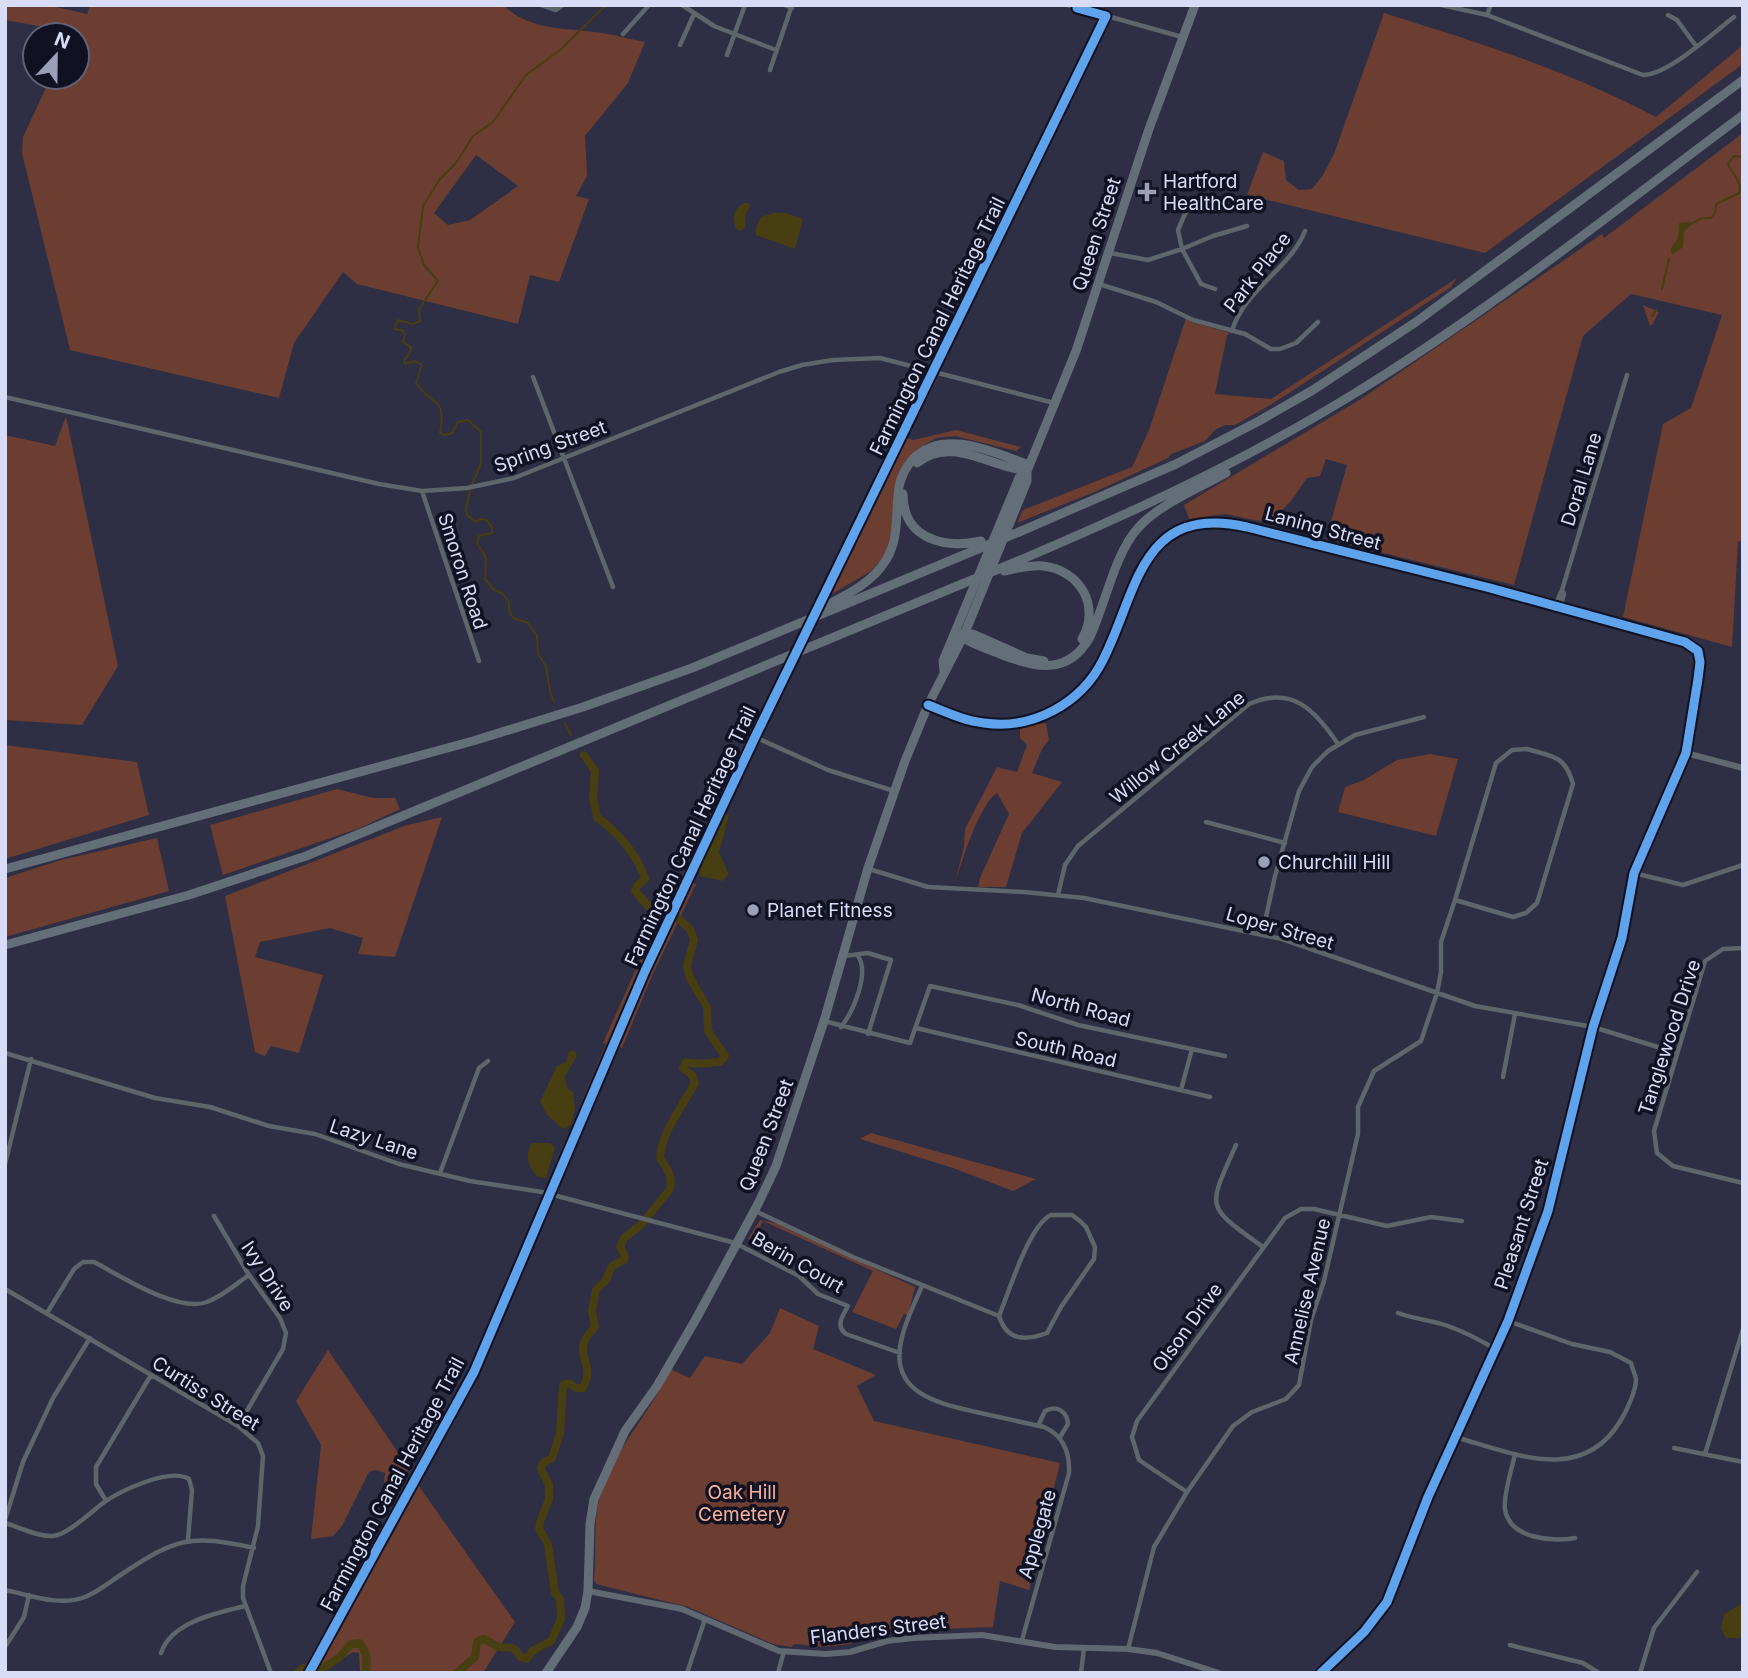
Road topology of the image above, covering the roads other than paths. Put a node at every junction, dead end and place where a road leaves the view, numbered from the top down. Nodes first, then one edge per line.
1 (541, 5) edge
2 (563, 5) edge
3 (649, 5) edge
4 (682, 5) edge
5 (745, 5) edge
6 (784, 5) edge
7 (1068, 5) edge
8 (1195, 5) edge
9 (1441, 5) edge
10 (1491, 5) edge
11 (792, 6) edge
12 (1077, 7) edge
13 (694, 14) junction
14 (1487, 15) junction
15 (1668, 15) dead end
16 (1734, 18) dead end
17 (623, 34) dead end
18 (734, 35) junction
19 (1183, 37) junction
20 (680, 45) dead end
21 (1696, 46) junction
22 (776, 50) junction
23 (727, 55) dead end
24 (770, 70) dead end
25 (1743, 80) edge
26 (1743, 115) edge
27 (1190, 202) dead end
28 (1247, 226) dead end
29 (1305, 231) dead end
30 (1182, 249) junction
31 (1109, 253) junction
32 (1098, 284) junction
33 (1215, 289) dead end
34 (1318, 322) dead end
35 (1232, 331) junction
36 (1627, 375) dead end
37 (533, 377) dead end
38 (1352, 395) junction
39 (5, 397) edge
40 (1055, 403) junction
41 (564, 458) junction
42 (1028, 468) junction
43 (422, 491) junction
44 (979, 545) junction
45 (1004, 569) junction
46 (613, 587) dead end
47 (833, 605) junction
48 (1558, 607) junction
49 (960, 634) junction
50 (479, 661) dead end
51 (928, 705) junction
52 (1424, 717) dead end
53 (755, 737) dead end
54 (1338, 744) junction
55 (1686, 753) junction
56 (1743, 768) edge
57 (895, 791) junction
58 (1206, 822) dead end
59 (1285, 843) junction
60 (1743, 865) edge
61 (868, 868) junction
62 (5, 869) edge
63 (1634, 873) junction
64 (1058, 895) junction
65 (1455, 900) junction
66 (1262, 935) junction
67 (5, 945) edge
68 (1743, 948) edge
69 (843, 956) junction
70 (858, 956) junction
71 (1437, 993) junction
72 (1515, 1013) junction
73 (824, 1021) junction
74 (841, 1027) junction
75 (1593, 1027) junction
76 (916, 1028) junction
77 (869, 1034) junction
78 (1192, 1049) junction
79 (5, 1053) edge
80 (1677, 1053) junction
81 (1225, 1056) dead end
82 (31, 1059) junction
83 (488, 1060) dead end
84 (1503, 1077) dead end
85 (1181, 1090) junction
86 (1210, 1097) dead end
87 (1236, 1145) dead end
88 (5, 1164) edge
89 (440, 1173) junction
90 (1743, 1183) edge
91 (754, 1210) junction
92 (1340, 1215) junction
93 (214, 1216) dead end
94 (1462, 1221) dead end
95 (735, 1243) junction
96 (1263, 1247) junction
97 (249, 1275) junction
98 (922, 1286) junction
99 (5, 1289) edge
100 (47, 1313) junction
101 (1398, 1313) dead end
102 (999, 1316) junction
103 (1508, 1321) junction
104 (1743, 1329) edge
105 (89, 1338) junction
106 (1495, 1349) junction
107 (900, 1353) junction
108 (151, 1375) junction
109 (238, 1426) junction
110 (1038, 1426) junction
111 (1059, 1437) junction
112 (1455, 1437) junction
113 (1674, 1448) dead end
114 (1515, 1454) junction
115 (1705, 1454) junction
116 (1743, 1462) edge
117 (1187, 1492) junction
118 (107, 1500) junction
119 (5, 1521) edge
120 (1576, 1538) dead end
121 (188, 1540) junction
122 (254, 1548) junction
123 (1697, 1572) dead end
124 (5, 1590) edge
125 (588, 1591) junction
126 (29, 1595) junction
127 (245, 1605) junction
128 (706, 1619) junction
129 (1022, 1640) junction
130 (1510, 1645) dead end
131 (5, 1647) edge
132 (1084, 1648) junction
133 (1128, 1649) junction
134 (784, 1651) junction
135 (161, 1653) dead end
136 (271, 1673) edge
137 (546, 1673) edge
138 (687, 1673) edge
139 (778, 1673) edge
140 (1081, 1673) edge
141 (1219, 1673) edge
142 (1321, 1673) edge
143 (1599, 1673) edge
144 (1640, 1673) edge

1 - 2 street
3 - 17 street
4 - 13 street
5 - 18 street
6 - 11 street
7 - 12 street
8 - 19 highway, Queen Street
9 - 14 street
10 - 14 street
11 - 22 street
12 - 19 street
13 - 18 street
13 - 20 street
14 - 21 street
15 - 21 street
16 - 21 street
18 - 22 street
18 - 23 street
19 - 31 highway, Queen Street
22 - 24 street
25 - 44 highway, bridge
26 - 38 highway
27 - 30 street
28 - 30 street
29 - 35 street, Park Place
30 - 31 street
30 - 33 street
31 - 32 highway, Queen Street
32 - 35 street
32 - 40 highway, Queen Street
34 - 35 street
36 - 48 street, Doral Lane
37 - 41 street
38 - 45 highway
38 - 49 highway
39 - 43 street, Spring Street
40 - 41 street, Spring Street
40 - 42 highway, Queen Street
41 - 43 street, Spring Street
41 - 46 street
42 - 44 highway
42 - 47 highway
42 - 49 highway, Queen Street
43 - 50 street, Smoron Road
44 - 47 highway
45 - 49 highway
45 - 67 highway, bridge
47 - 62 highway
48 - 51 street, Laning Street
48 - 55 street, Laning Street
49 - 51 highway, Queen Street
51 - 57 highway, Queen Street
52 - 54 street
53 - 57 street
54 - 59 street
54 - 64 street, Willow Creek Lane
55 - 56 street
55 - 63 street, Pleasant Street
57 - 61 highway, Queen Street
58 - 59 street
59 - 66 street
60 - 63 street
61 - 64 street, Loper Street
61 - 69 highway, Queen Street
63 - 75 street, Pleasant Street
64 - 66 street, Loper Street
65 - 65 street, Annelise Avenue
65 - 71 street, Annelise Avenue
66 - 71 street, Loper Street
68 - 80 street, Tanglewood Drive
69 - 70 street
69 - 73 highway, Queen Street
70 - 74 street
70 - 77 street
71 - 72 street, Loper Street
71 - 92 street, Annelise Avenue
72 - 75 street, Loper Street
72 - 84 street
73 - 74 street
73 - 91 highway, Queen Street
74 - 77 street
75 - 80 street, Loper Street
75 - 103 street, Pleasant Street
76 - 77 street
76 - 78 street, North Road
76 - 85 street, South Road
78 - 81 street, North Road
78 - 85 street
79 - 82 street, Lazy Lane
80 - 90 street, Tanglewood Drive
82 - 88 street
82 - 89 street, Lazy Lane
83 - 89 street
85 - 86 street, South Road
87 - 96 street
89 - 95 street, Lazy Lane
91 - 95 highway, Queen Street
91 - 98 street
92 - 94 street
92 - 96 street, Olson Drive
92 - 117 street, Annelise Avenue
93 - 97 street, Ivy Drive
95 - 107 street, Berin Court
95 - 125 highway, Queen Street
96 - 117 street, Olson Drive
97 - 100 street
97 - 109 street, Ivy Drive
98 - 102 street
98 - 107 street
99 - 100 street, Curtiss Street
100 - 105 street, Curtiss Street
101 - 106 street
102 - 102 street
103 - 106 street, Pleasant Street
103 - 114 street
104 - 115 street
105 - 108 street, Curtiss Street
105 - 119 street
106 - 112 street, Pleasant Street
107 - 110 street
108 - 109 street, Curtiss Street
108 - 118 street
109 - 122 street, Curtiss Street
110 - 111 street
110 - 111 street, Applegate
111 - 129 street, Applegate
112 - 114 street
112 - 142 street, Pleasant Street
113 - 115 street
114 - 120 street
115 - 116 street
117 - 133 street, Annelise Avenue
118 - 119 street
118 - 121 street
121 - 122 street
121 - 126 street
122 - 127 street, Curtiss Street
123 - 144 street
124 - 126 street
125 - 128 street, Flanders Street
125 - 137 highway, Queen Street
126 - 131 street
127 - 135 street
127 - 136 street, Curtiss Street
128 - 134 street, Flanders Street
128 - 138 street
129 - 132 street, Flanders Street
129 - 134 street, Flanders Street
130 - 143 street
132 - 133 street, Flanders Street
132 - 140 street
133 - 141 street, Flanders Street
134 - 139 street

